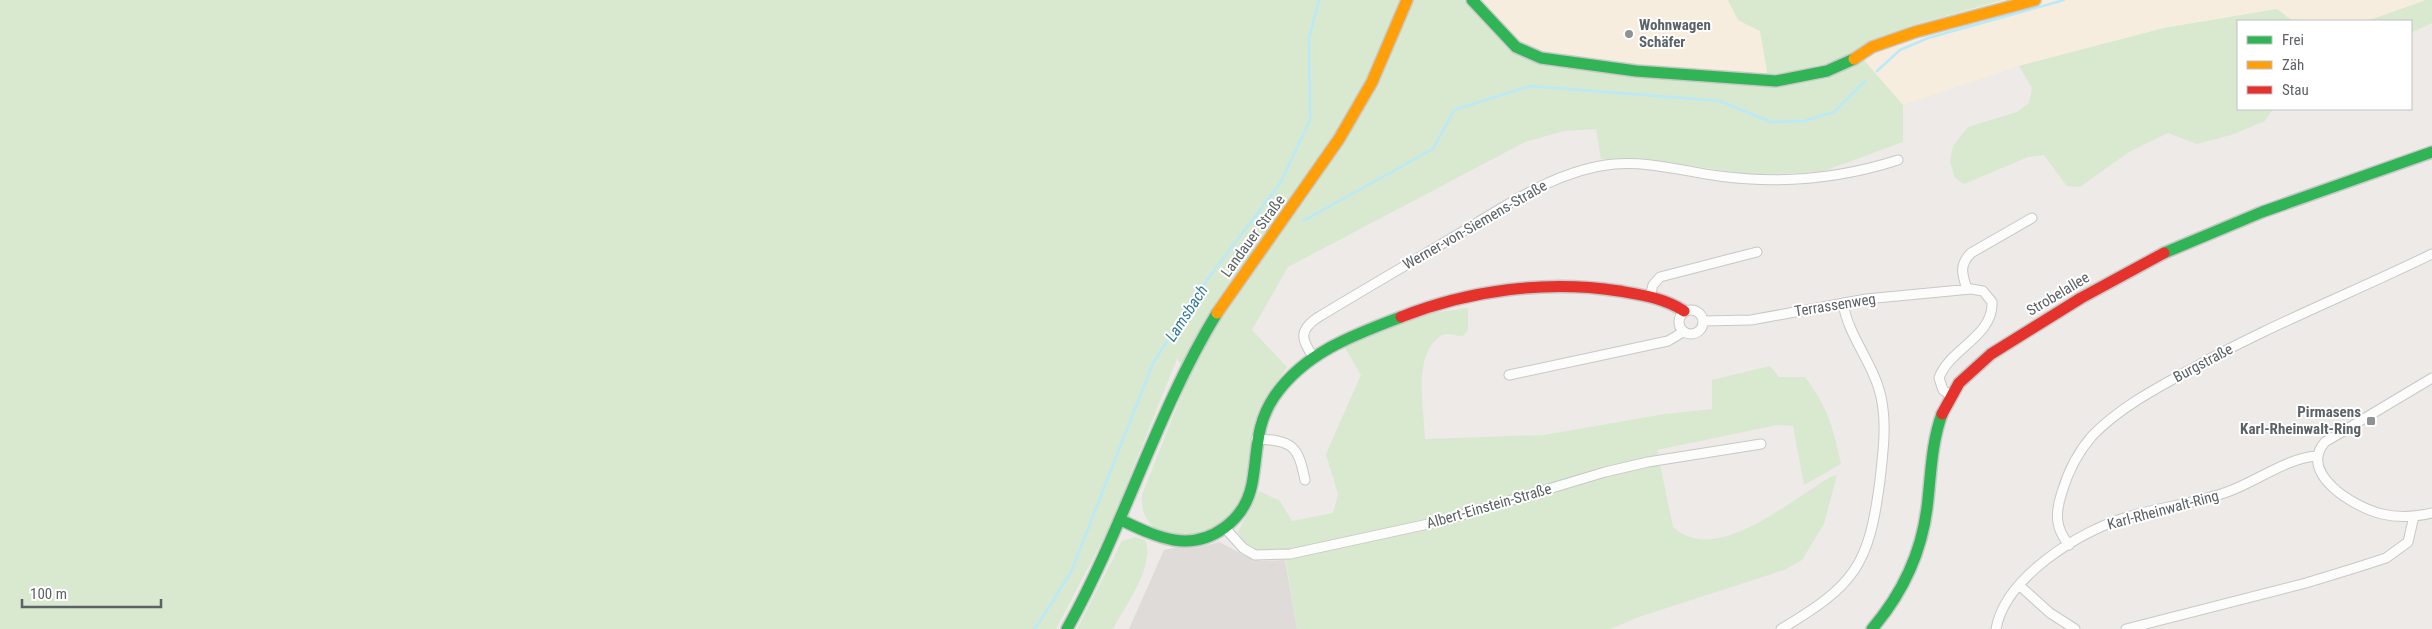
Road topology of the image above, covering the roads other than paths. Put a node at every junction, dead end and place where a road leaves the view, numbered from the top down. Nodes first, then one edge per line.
1 (1407, 0) edge
2 (1472, 0) edge
3 (2035, 0) edge
4 (2432, 152) edge
5 (1898, 160) dead end
6 (2032, 218) dead end
7 (1757, 252) dead end
8 (2432, 254) edge
9 (1967, 289) junction
10 (1650, 296) junction
11 (1843, 303) junction
12 (1684, 311) junction
13 (1703, 321) junction
14 (1683, 332) junction
15 (1313, 356) junction
16 (1509, 375) dead end
17 (2432, 378) edge
18 (1950, 395) junction
19 (1256, 439) junction
20 (1761, 444) dead end
21 (2318, 456) junction
22 (1305, 480) dead end
23 (2432, 513) edge
24 (2414, 516) junction
25 (1121, 520) junction
26 (1225, 528) junction
27 (2069, 545) junction
28 (2019, 585) junction
29 (1067, 629) edge
30 (1781, 629) edge
31 (1872, 629) edge
32 (1996, 629) edge
33 (2075, 629) edge
34 (2126, 629) edge

1 - 25 street, Landauer Straße
2 - 3 street
4 - 18 street, Strobelallee
5 - 15 street, Werner-von-Siemens-Straße
6 - 9 street
7 - 10 street
8 - 27 street, Burgstraße
9 - 11 street, Terrassenweg
9 - 18 street, Terrassenweg
10 - 12 street
10 - 15 street
11 - 13 street, Terrassenweg
11 - 30 street
12 - 13 street
12 - 14 street
13 - 14 street
14 - 16 street
15 - 19 street
17 - 21 street
18 - 31 street, Strobelallee
19 - 22 street
19 - 26 street
20 - 26 street, Albert-Einstein-Straße
21 - 24 street
21 - 27 street, Karl-Rheinwalt-Ring
23 - 24 street
24 - 34 street
25 - 26 street
25 - 29 street, Landauer Straße
27 - 28 street, Karl-Rheinwalt-Ring
28 - 32 street, Karl-Rheinwalt-Ring
28 - 33 street

